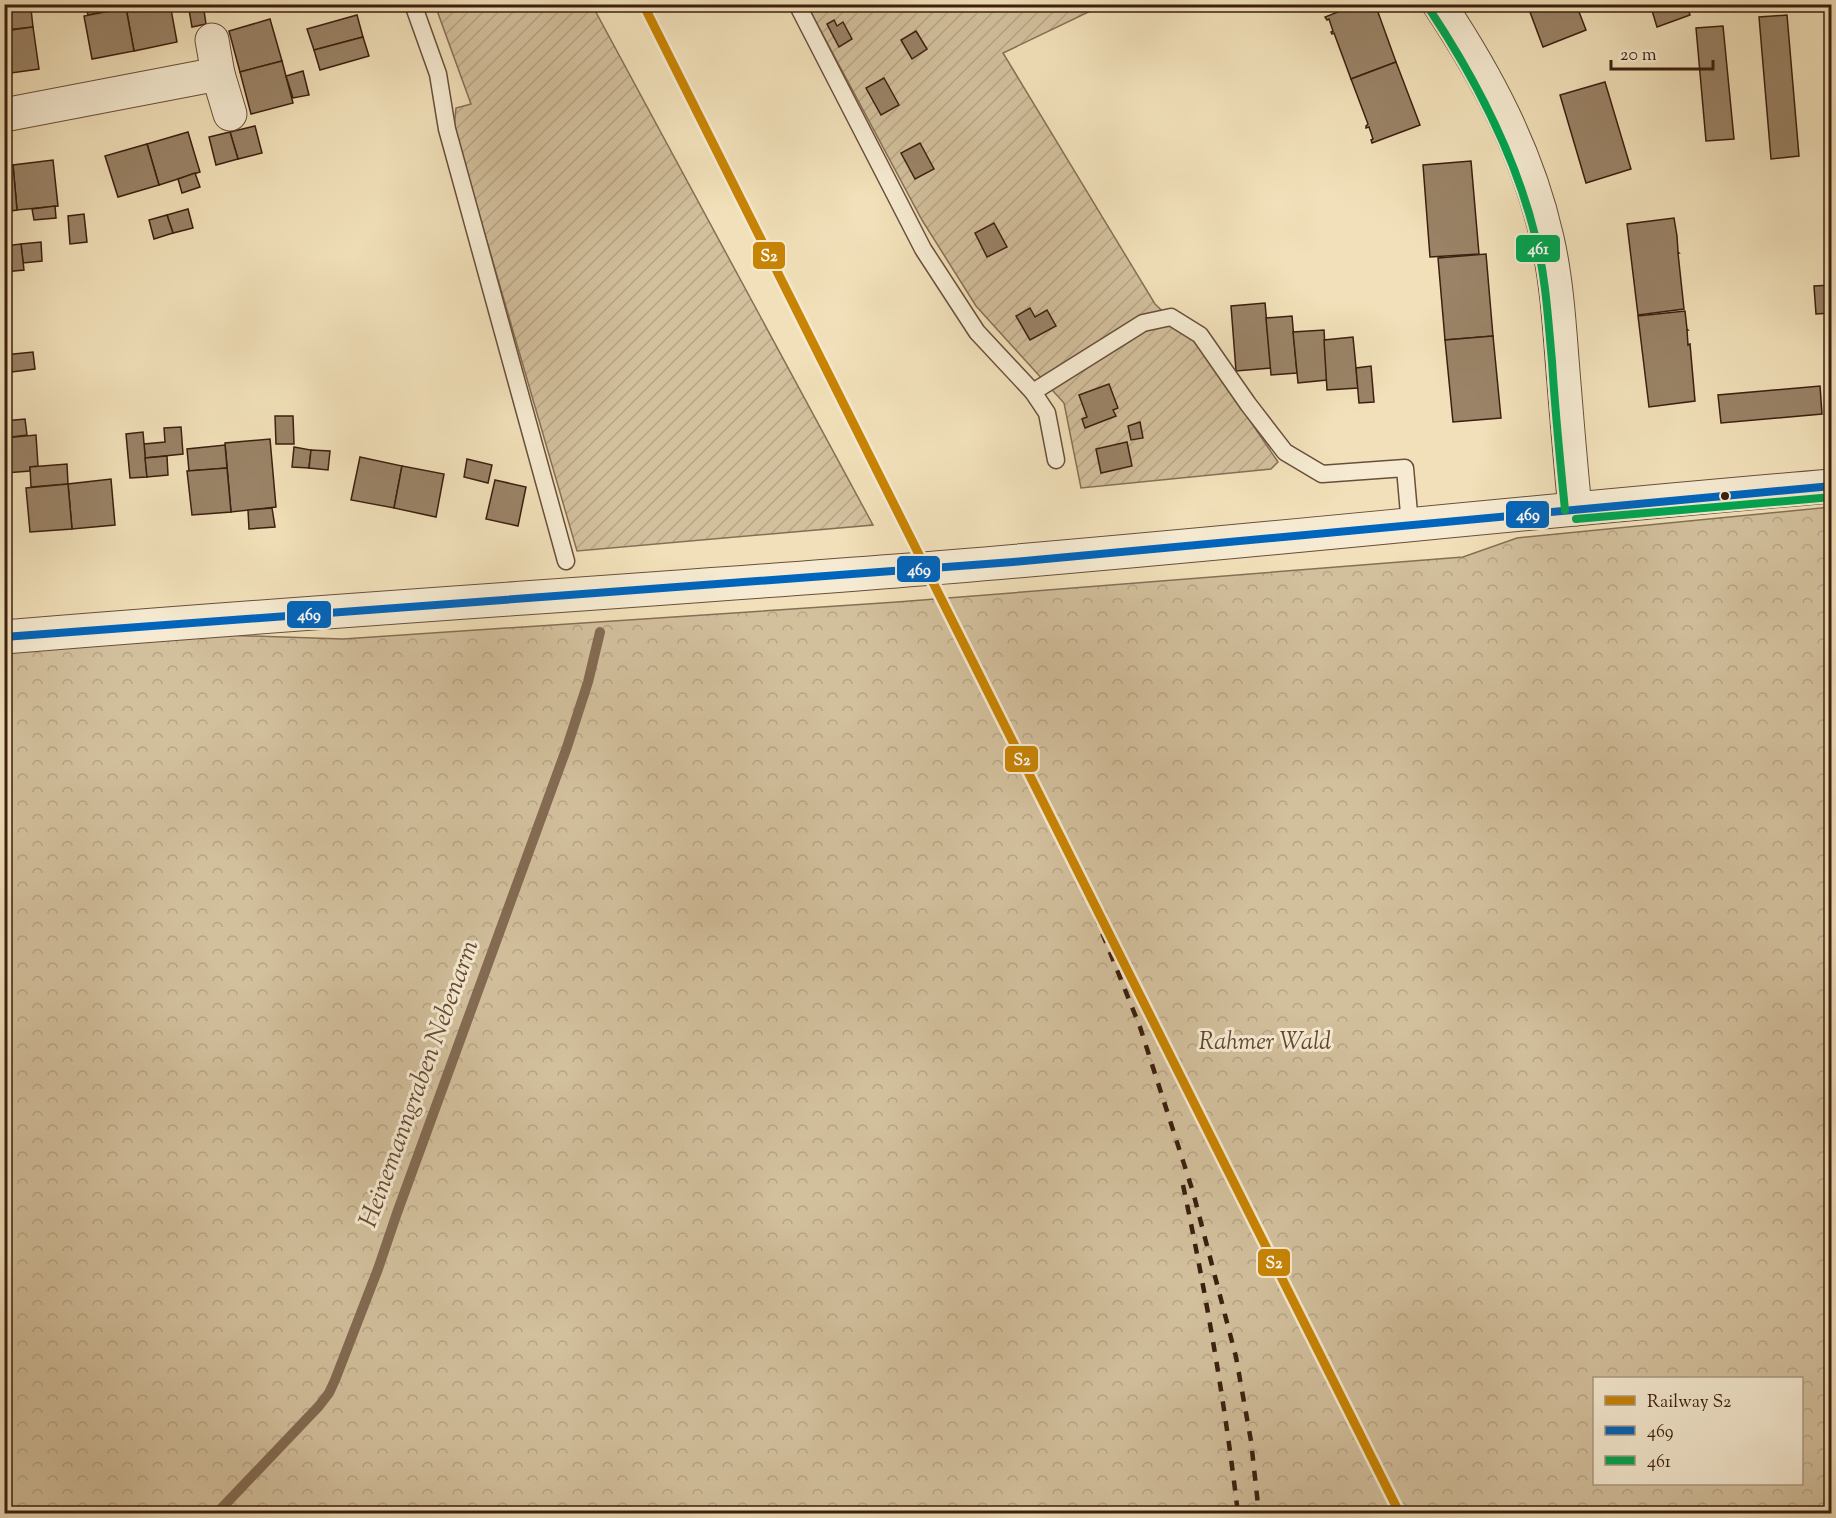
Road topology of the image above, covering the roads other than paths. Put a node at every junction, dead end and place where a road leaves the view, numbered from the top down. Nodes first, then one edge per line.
1 (413, 4) edge
2 (797, 4) edge
3 (1439, 4) edge
4 (212, 40) dead end
5 (218, 74) junction
6 (230, 114) dead end
7 (4, 116) edge
8 (1033, 392) junction
9 (1056, 460) dead end
10 (1832, 486) edge
11 (1575, 508) junction
12 (1410, 525) junction
13 (566, 561) dead end
14 (4, 637) edge

1 - 13 lane
2 - 8 lane
3 - 11 street
4 - 5 street
5 - 6 street
5 - 7 street
8 - 9 lane
8 - 12 lane
10 - 11 street
11 - 12 street
12 - 14 street

